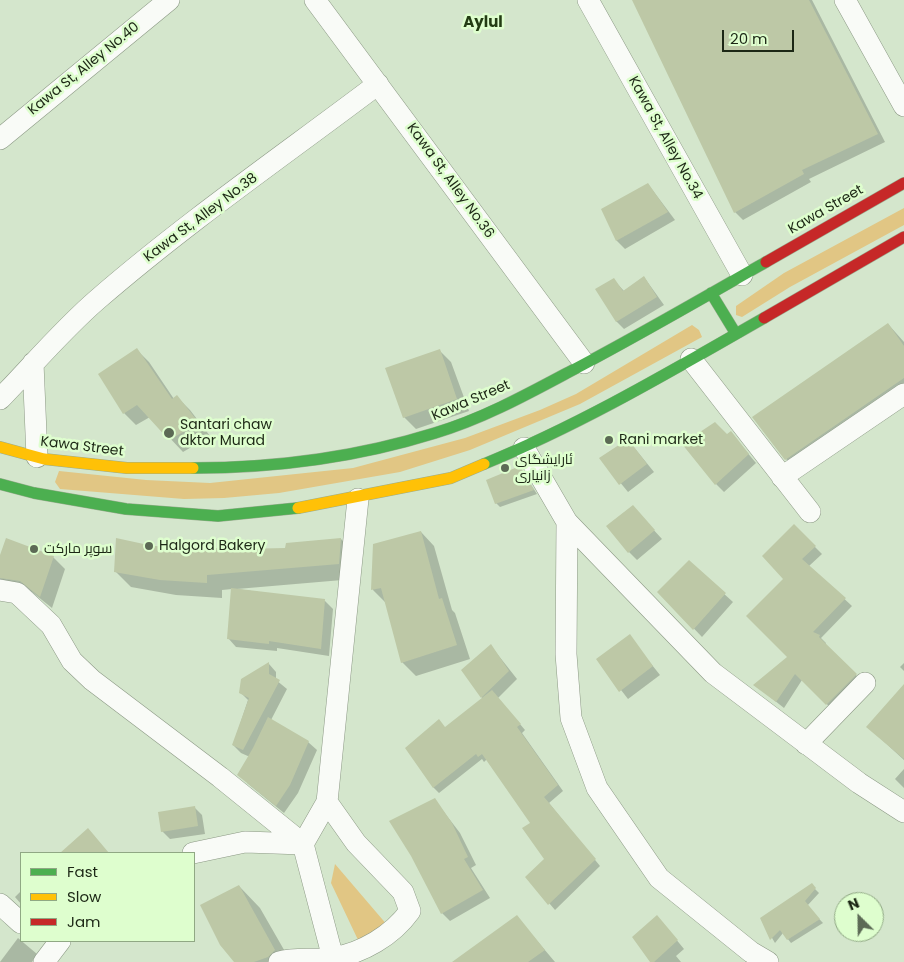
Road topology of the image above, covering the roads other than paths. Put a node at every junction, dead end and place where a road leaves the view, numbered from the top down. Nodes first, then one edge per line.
1 (169, 0) edge
2 (315, 0) edge
3 (588, 0) edge
4 (845, 0) edge
5 (378, 84) junction
6 (904, 106) edge
7 (0, 139) edge
8 (904, 183) edge
9 (904, 237) edge
10 (742, 275) junction
11 (711, 293) junction
12 (736, 334) junction
13 (691, 360) junction
14 (33, 363) junction
15 (584, 364) junction
16 (904, 394) edge
17 (0, 399) edge
18 (0, 447) edge
19 (524, 448) junction
20 (37, 462) junction
21 (782, 477) junction
22 (0, 484) edge
23 (358, 498) junction
24 (810, 512) dead end
25 (567, 522) junction
26 (0, 590) edge
27 (865, 683) dead end
28 (806, 744) junction
29 (327, 802) junction
30 (904, 812) edge
31 (303, 844) junction
32 (195, 852) edge
33 (0, 904) edge
34 (20, 922) edge
35 (333, 960) edge
36 (279, 962) edge
37 (768, 962) edge

1 - 7 street, Kawa St, Alley No.40
2 - 5 street, Kawa St, Alley No.36
3 - 10 street, Kawa St, Alley No.34
4 - 6 street
5 - 14 street, Kawa St, Alley No.38
5 - 15 street, Kawa St, Alley No.36
8 - 10 main road, Kawa Street
9 - 12 main road
10 - 11 main road, Kawa Street
11 - 12 main road
11 - 15 main road, Kawa Street
12 - 13 main road
13 - 19 main road
13 - 21 street
14 - 17 street, Kawa St, Alley No.38
14 - 20 street
15 - 20 main road, Kawa Street
16 - 21 street
18 - 20 main road, Kawa Street
19 - 23 main road
19 - 25 street
21 - 24 street
22 - 23 main road
23 - 29 street
25 - 28 street
25 - 37 street
26 - 31 street
27 - 28 street
28 - 30 street
29 - 31 street
29 - 35 street
31 - 32 street
31 - 35 street
33 - 34 street
35 - 36 street

